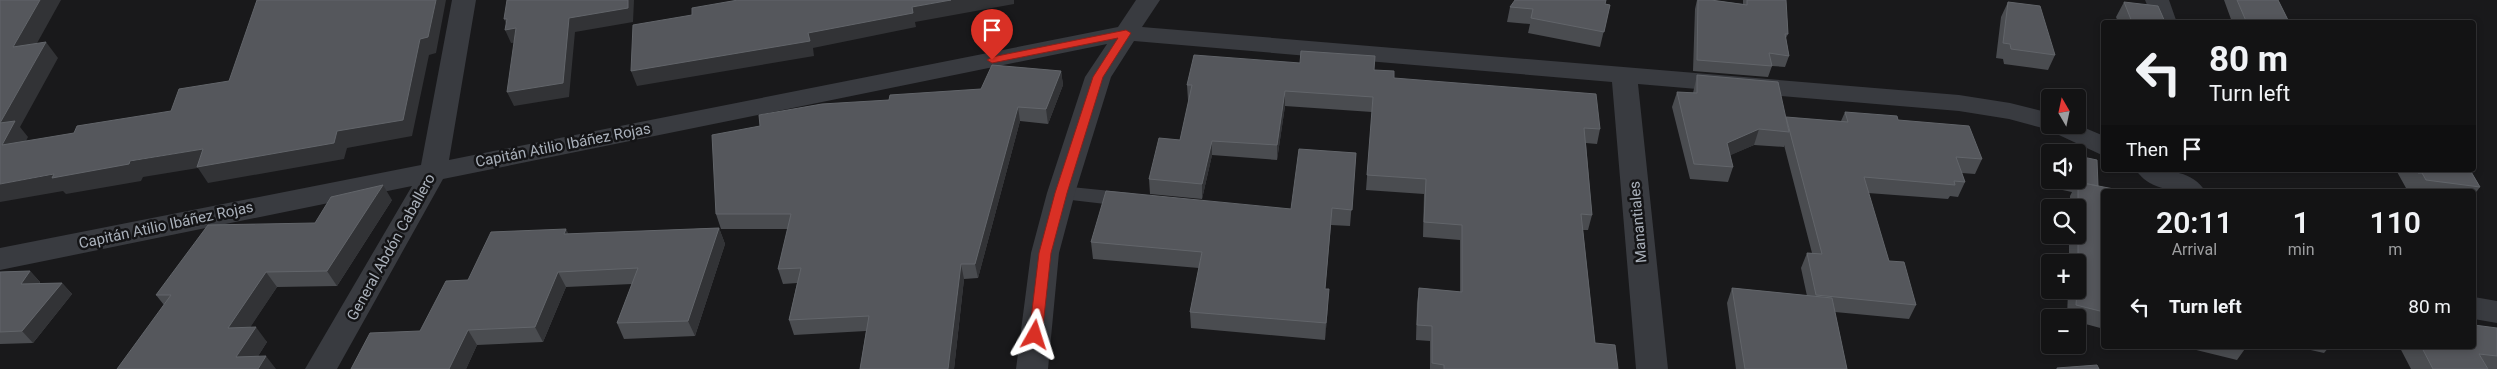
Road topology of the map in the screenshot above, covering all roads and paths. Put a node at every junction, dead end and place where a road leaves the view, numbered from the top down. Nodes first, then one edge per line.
1 (464, 0) edge
2 (1136, 12) edge
3 (1624, 75) junction
4 (2041, 120) edge
5 (2076, 134) edge
6 (2101, 146) edge
7 (434, 171) junction
8 (2154, 172) edge
9 (2187, 189) edge
10 (1061, 193) junction
11 (1149, 202) edge
12 (0, 259) edge
13 (2476, 308) edge
14 (2497, 312) edge
15 (321, 369) edge
16 (1032, 369) edge
17 (1652, 369) edge

1 - 7 street, General Abdón Caballero
2 - 3 street, Capitán Atilio Ibáñez Rojas
2 - 7 street, Capitán Atilio Ibáñez Rojas
2 - 10 street
3 - 4 street, Capitán Atilio Ibáñez Rojas
3 - 17 street, Manantiales
5 - 6 street
7 - 12 street, Capitán Atilio Ibáñez Rojas
7 - 15 street, General Abdón Caballero
8 - 9 street
10 - 11 lane
10 - 16 street
13 - 14 street

